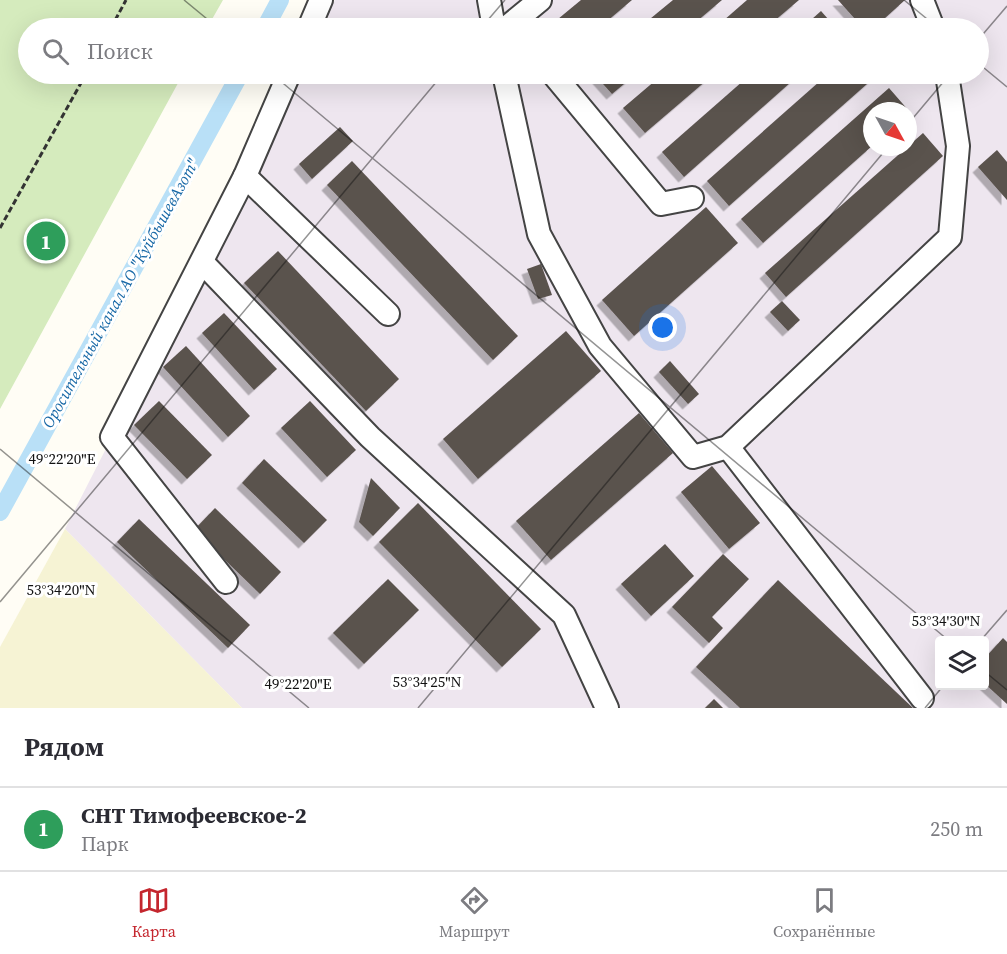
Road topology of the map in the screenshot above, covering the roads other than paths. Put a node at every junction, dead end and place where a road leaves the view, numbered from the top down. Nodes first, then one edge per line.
1 (321, 0) edge
2 (489, 0) edge
3 (540, 0) edge
4 (922, 0) edge
5 (313, 18) edge
6 (501, 18) edge
7 (518, 18) edge
8 (929, 18) edge
9 (285, 84) edge
10 (506, 84) edge
11 (561, 84) edge
12 (948, 84) edge
13 (245, 176) junction
14 (692, 198) dead end
15 (201, 262) junction
16 (388, 314) dead end
17 (728, 447) junction
18 (226, 582) dead end
19 (922, 698) dead end
20 (607, 708) edge

1 - 5 lane
2 - 6 lane
3 - 7 lane
4 - 8 lane
9 - 13 lane
10 - 17 lane
11 - 14 lane
12 - 17 lane
13 - 15 lane
13 - 16 lane
15 - 18 lane
15 - 20 lane
17 - 19 lane

